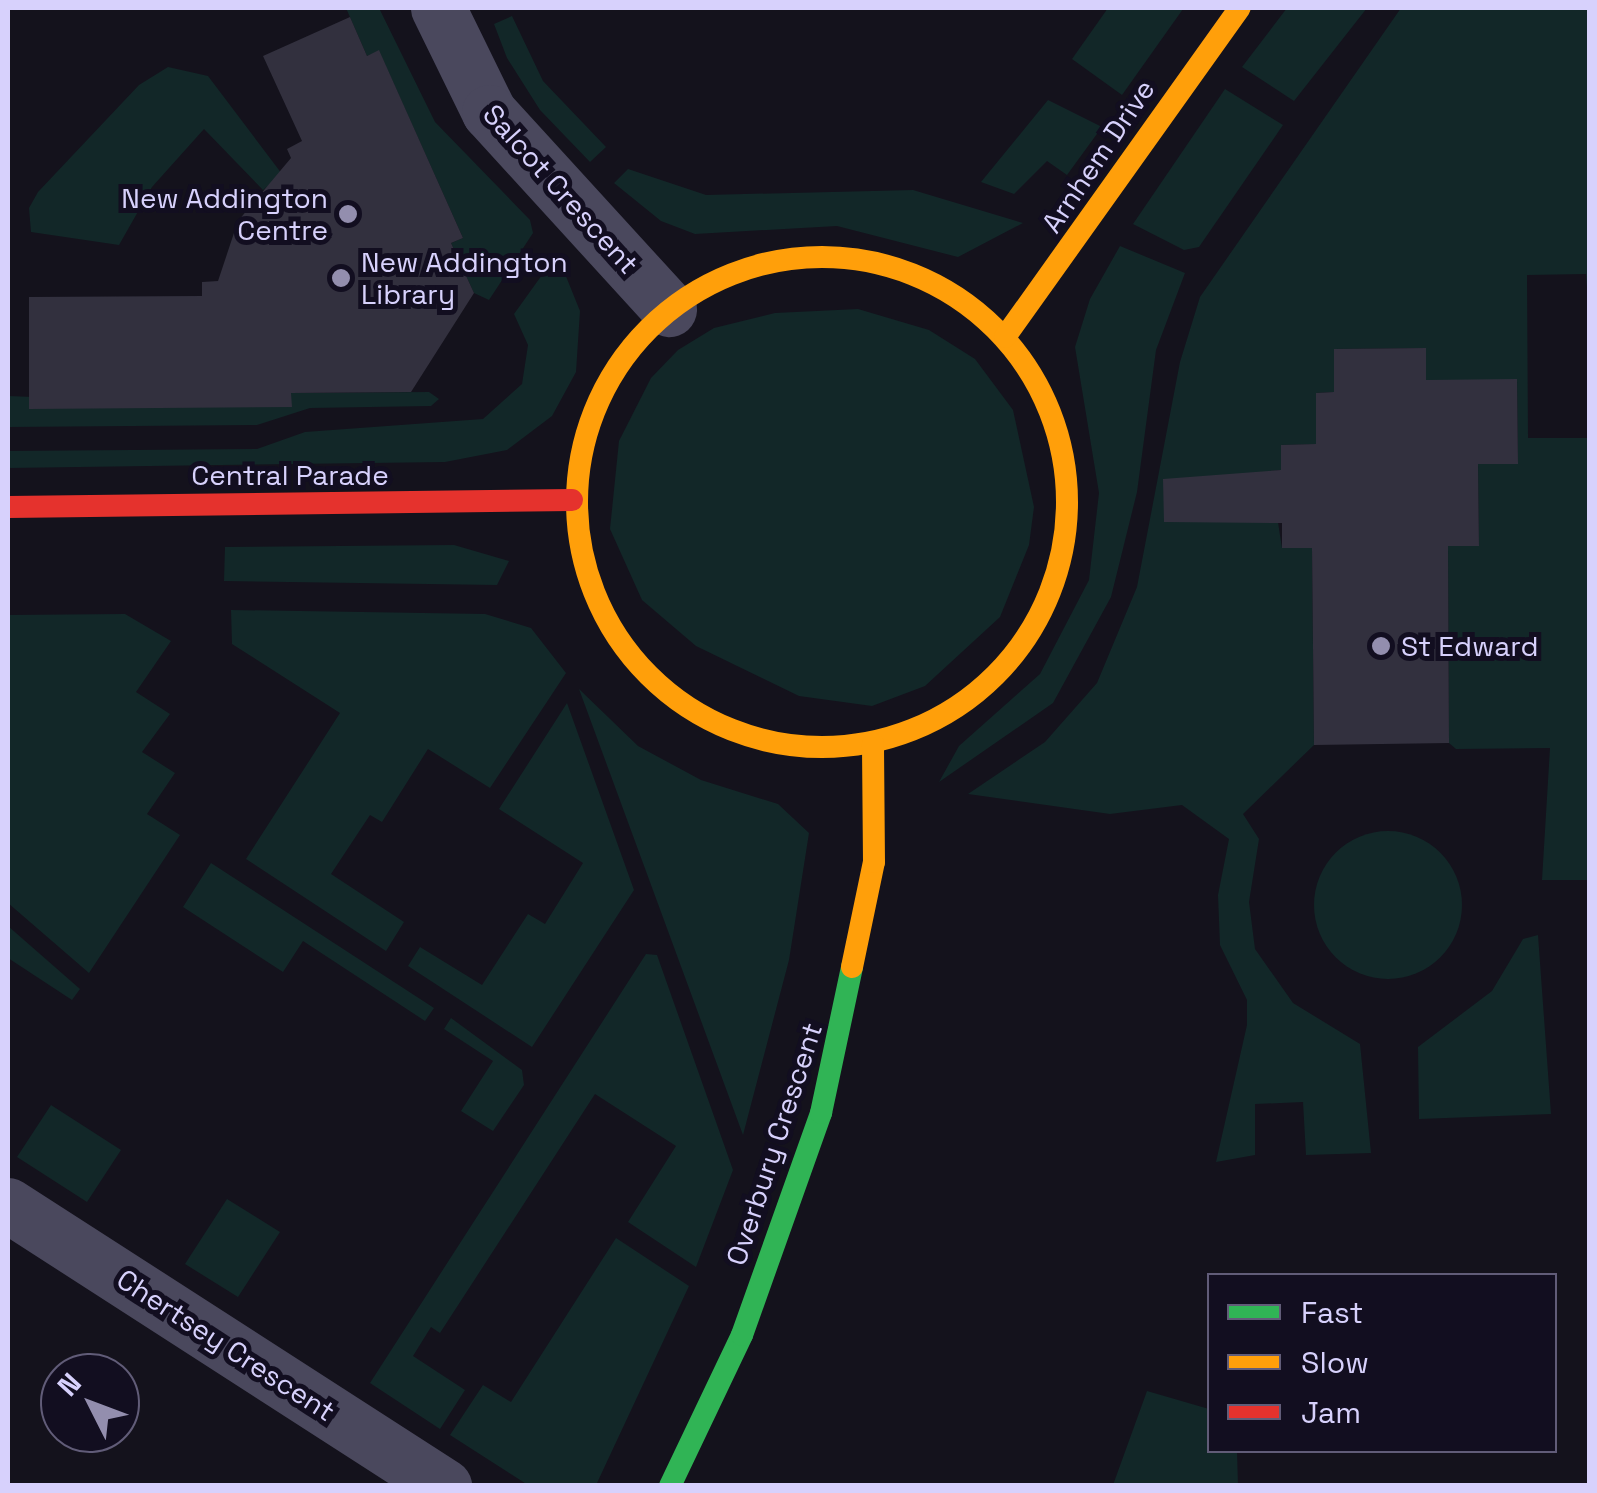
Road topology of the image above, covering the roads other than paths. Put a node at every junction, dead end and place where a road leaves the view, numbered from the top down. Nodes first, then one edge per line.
1 (438, 8) edge
2 (1240, 8) edge
3 (669, 310) junction
4 (1005, 337) junction
5 (572, 500) junction
6 (8, 508) edge
7 (873, 744) junction
8 (8, 1204) edge
9 (444, 1486) edge
10 (670, 1486) edge

1 - 3 street, Salcot Crescent
2 - 4 street, Arnhem Drive
3 - 4 street
3 - 5 street
4 - 7 street
5 - 6 street, Central Parade
5 - 7 street
7 - 10 street, Overbury Crescent
8 - 9 street, Chertsey Crescent

